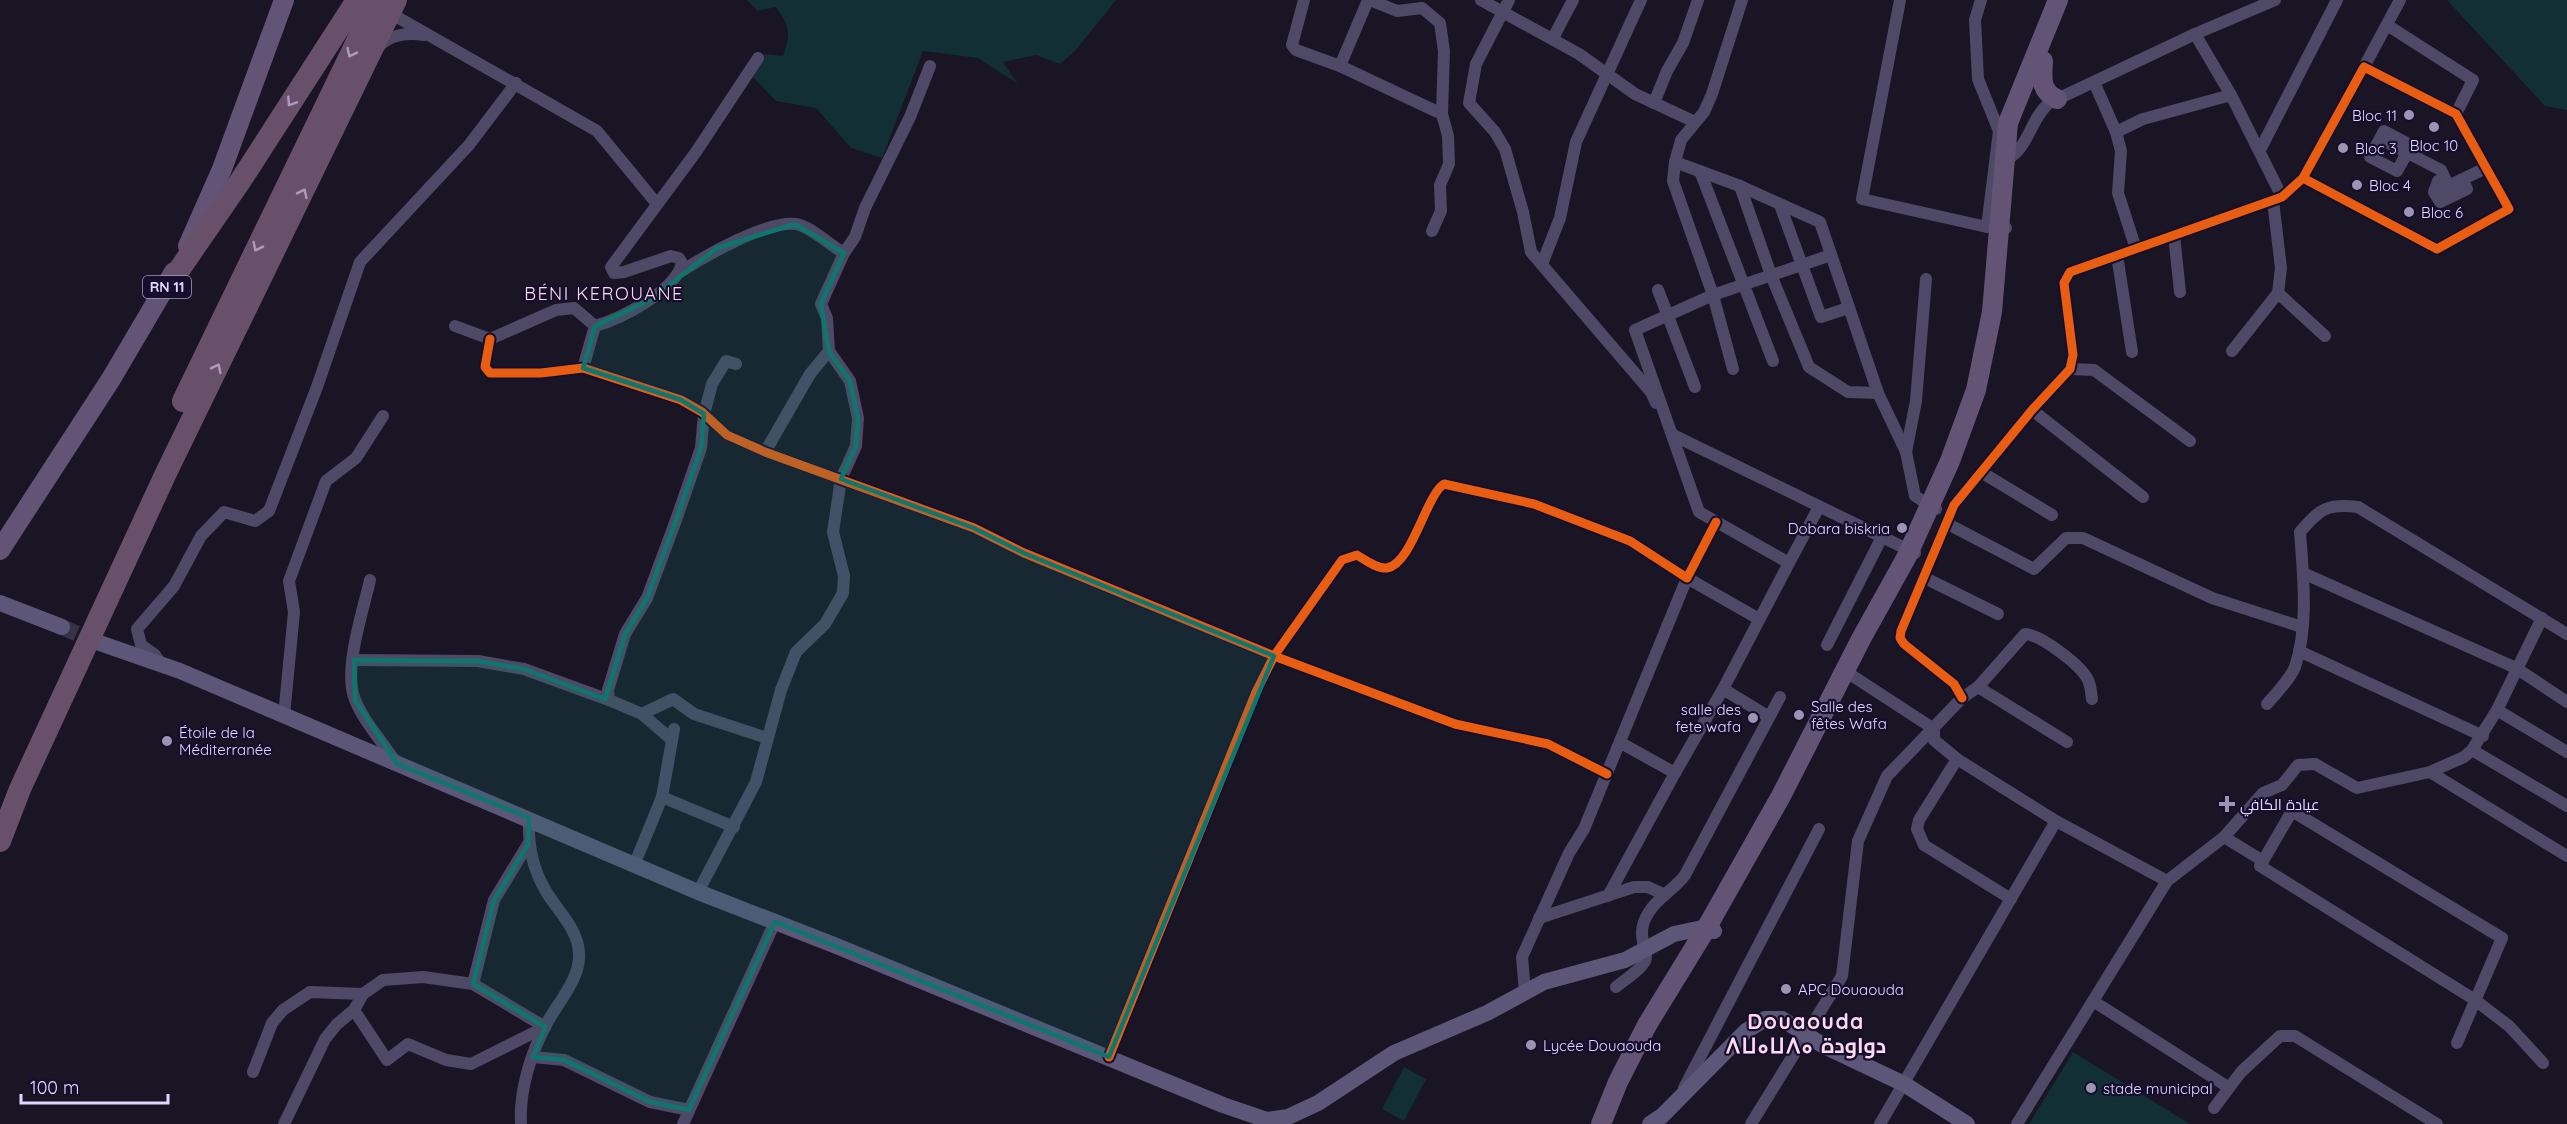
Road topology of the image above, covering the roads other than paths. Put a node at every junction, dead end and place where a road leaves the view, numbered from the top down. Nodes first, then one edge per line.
1 (284, 0) edge
2 (357, 0) edge
3 (1304, 0) edge
4 (1481, 0) edge
5 (1573, 0) edge
6 (1641, 0) edge
7 (1698, 0) edge
8 (1742, 0) edge
9 (1900, 0) edge
10 (1981, 0) edge
11 (2058, 0) edge
12 (2068, 0) edge
13 (2275, 0) edge
14 (2337, 0) edge
15 (2400, 0) edge
16 (1372, 1) edge
17 (387, 4) edge
18 (1506, 6) edge
19 (2387, 25) junction
20 (2195, 34) junction
21 (428, 35) junction
22 (1553, 38) junction
23 (758, 58) dead end
24 (366, 60) junction
25 (2043, 61) junction
26 (930, 66) dead end
27 (1341, 66) junction
28 (2364, 67) junction
29 (1609, 75) junction
30 (2094, 82) junction
31 (516, 83) junction
32 (2231, 95) junction
33 (2057, 99) junction
34 (1654, 103) junction
35 (1442, 114) junction
36 (2456, 114) junction
37 (1695, 122) junction
38 (2116, 132) junction
39 (2260, 150) junction
40 (2410, 155) junction
41 (2008, 159) junction
42 (1675, 162) junction
43 (2486, 168) junction
44 (1700, 171) junction
45 (2303, 178) junction
46 (2462, 179) junction
47 (1740, 186) junction
48 (2448, 186) junction
49 (2277, 199) junction
50 (657, 204) junction
51 (1780, 205) junction
52 (1997, 227) junction
53 (1432, 231) dead end
54 (2174, 235) junction
55 (2136, 249) junction
56 (844, 253) junction
57 (1831, 255) junction
58 (2117, 255) junction
59 (1542, 264) junction
60 (1801, 265) junction
61 (680, 272) junction
62 (1771, 275) junction
63 (1926, 279) dead end
64 (1742, 285) junction
65 (168, 286) junction
66 (1658, 290) dead end
67 (2181, 292) dead end
68 (2278, 293) junction
69 (1713, 295) junction
70 (1848, 308) junction
71 (1670, 316) junction
72 (455, 326) dead end
73 (595, 326) junction
74 (2325, 336) dead end
75 (490, 339) junction
76 (829, 351) junction
77 (2232, 351) dead end
78 (2132, 352) dead end
79 (1773, 361) dead end
80 (736, 364) dead end
81 (583, 368) junction
82 (1733, 369) dead end
83 (2070, 369) junction
84 (1695, 387) dead end
85 (1878, 393) junction
86 (2031, 410) junction
87 (704, 414) junction
88 (383, 416) dead end
89 (1672, 430) junction
90 (2190, 441) dead end
91 (765, 452) junction
92 (1906, 452) junction
93 (1981, 472) junction
94 (841, 478) junction
95 (2143, 497) dead end
96 (1940, 506) junction
97 (1819, 507) junction
98 (2052, 515) dead end
99 (1716, 522) junction
100 (1881, 539) junction
101 (0, 550) edge
102 (1913, 552) junction
103 (1789, 562) junction
104 (2303, 573) junction
105 (1923, 577) junction
106 (1687, 578) junction
107 (370, 580) dead end
108 (0, 603) edge
109 (1998, 614) dead end
110 (2542, 618) junction
111 (1759, 619) junction
112 (62, 627) tunnel mouth
113 (2302, 627) junction
114 (2567, 634) edge
115 (91, 640) tunnel mouth
116 (1827, 645) dead end
117 (2299, 651) junction
118 (1274, 656) junction
119 (354, 660) junction
120 (162, 665) junction
121 (2516, 668) junction
122 (1849, 674) junction
123 (1978, 687) junction
124 (1723, 689) junction
125 (1780, 697) dead end
126 (1962, 698) junction
127 (2092, 699) dead end
128 (609, 700) junction
129 (2567, 702) edge
130 (2267, 704) dead end
131 (2497, 710) junction
132 (642, 714) junction
133 (284, 717) junction
134 (1769, 717) junction
135 (1934, 729) junction
136 (2483, 736) junction
137 (767, 738) junction
138 (2067, 742) dead end
139 (1621, 743) junction
140 (1941, 747) junction
141 (2472, 750) junction
142 (2567, 752) edge
143 (1907, 755) junction
144 (1957, 759) junction
145 (397, 764) junction
146 (2430, 772) junction
147 (1675, 773) junction
148 (1607, 774) junction
149 (662, 797) junction
150 (0, 806) edge
151 (2567, 807) edge
152 (529, 818) junction
153 (2056, 821) junction
154 (734, 827) junction
155 (1819, 829) dead end
156 (2224, 837) junction
157 (0, 841) edge
158 (528, 844) junction
159 (2567, 856) edge
160 (2263, 861) junction
161 (635, 863) junction
162 (2167, 881) junction
163 (698, 892) junction
164 (1665, 895) junction
165 (1608, 896) junction
166 (2011, 899) junction
167 (1539, 918) junction
168 (776, 922) junction
169 (1711, 929) junction
170 (1643, 950) junction
171 (473, 984) junction
172 (1616, 987) dead end
173 (1525, 992) junction
174 (363, 994) junction
175 (2475, 1000) junction
176 (2093, 1001) junction
177 (354, 1010) junction
178 (545, 1027) junction
179 (1806, 1035) junction
180 (2457, 1043) dead end
181 (533, 1057) junction
182 (1109, 1057) junction
183 (2543, 1063) dead end
184 (253, 1072) dead end
185 (1904, 1084) junction
186 (2228, 1087) junction
187 (1680, 1096) junction
188 (2214, 1108) dead end
189 (689, 1110) junction
190 (1608, 1123) edge
191 (284, 1124) edge
192 (521, 1124) edge
193 (683, 1124) edge
194 (1650, 1124) edge
195 (1751, 1124) edge
196 (1880, 1124) edge
197 (1967, 1124) edge
198 (2017, 1124) edge
199 (2437, 1124) edge

1 - 65 main road, RN 11
2 -> 65 highway
3 - 27 street
4 - 18 street
5 - 22 street
6 - 29 street
7 - 34 street
8 - 37 street
9 - 52 street
10 - 52 street
11 - 41 main road
12 - 25 main road
13 - 20 street
14 - 39 street
15 - 19 street
16 - 27 street
16 - 35 street
17 - 21 street
17 - 24 highway
17 -> 150 highway
18 - 22 street
18 - 59 street
19 - 28 street
19 - 36 street
20 - 30 street
20 - 32 street
21 - 24 street
21 - 31 street
22 - 29 street
23 - 50 street
157 -> 24 highway
25 - 33 main road
25 - 41 main road
26 - 56 street
27 - 35 street
28 - 36 street
28 - 45 street
29 - 34 street
29 - 59 street
30 - 33 street
30 - 38 street
31 - 50 street
31 - 120 street
32 - 38 street
32 - 39 street
33 - 41 street
34 - 37 street
35 - 53 street
36 - 43 street
37 - 42 street
38 - 55 street
39 - 49 street
40 - 40 street
40 - 48 street
41 - 52 main road
42 - 44 street
42 - 69 street
43 - 45 street
43 - 46 street
44 - 47 street
44 - 64 street
45 - 49 street
46 - 48 street
46 - 48 street
47 - 51 street
47 - 62 street
49 - 54 street
49 - 68 street
50 - 61 street
51 - 57 street
51 - 60 street
52 - 96 main road
54 - 55 street
54 - 67 street
55 - 58 street
56 - 61 street
56 - 76 street
57 - 60 street
57 - 70 street
58 - 78 street
58 - 83 street
59 - 89 street
60 - 62 street
60 - 70 street
61 - 73 street
62 - 64 street
62 - 85 street
63 - 92 street
64 - 69 street
64 - 79 street
65 - 101 main road, RN 11
66 - 71 street
68 - 74 street
68 - 77 street
69 - 71 street
69 - 82 street
70 - 85 street
71 - 84 street
71 - 89 street
72 - 75 street
73 - 75 street
73 - 81 street
75 - 81 street
76 - 91 street
76 - 94 street
80 - 87 street
81 - 87 street
83 - 86 street
83 - 90 street
85 - 92 street
86 - 93 street
86 - 95 street
87 - 91 street
87 - 128 street
88 - 133 street
89 - 97 street
89 - 99 street
91 - 94 street
92 - 96 street
93 - 96 street
93 - 98 street
94 - 118 street
94 - 137 street
96 - 102 main road
96 - 105 street
96 - 113 street
97 - 100 street
97 - 103 street
99 - 103 street
99 - 106 street
100 - 102 street
100 - 116 street
102 - 122 main road
103 - 111 street
104 - 110 street
104 - 113 street
104 - 121 street
105 - 109 street
105 - 126 street
106 - 111 street
106 - 118 street
106 - 139 street
107 - 119 street
108 - 112 main road
110 - 114 street
110 - 121 street
111 - 124 street
113 - 117 street
115 - 120 main road
117 - 130 street
117 - 136 street
118 - 148 street
118 - 182 street
119 - 128 street
119 - 145 street
120 - 133 main road
121 - 129 street
121 - 131 street
122 - 135 street
122 - 169 main road
123 - 126 street
123 - 127 street
123 - 138 street
124 - 134 street
124 - 147 street
125 - 134 street
126 - 135 street
128 - 132 street
131 - 136 street
131 - 142 street
132 - 137 street
132 - 149 street
133 - 145 main road
134 - 164 street
135 - 140 street
135 - 143 street
136 - 141 street
137 - 154 street
139 - 147 street
139 - 148 street
140 - 143 street
140 - 144 street
141 - 146 street
141 - 151 street
143 - 179 street
144 - 153 street
144 - 166 street
145 - 152 main road
146 - 156 street
146 - 159 street
147 - 165 street
148 - 167 street
149 - 154 street
149 - 161 street
152 - 158 street
152 - 161 main road
153 - 162 street
153 - 166 street
154 - 163 street
155 - 187 street
156 - 160 street
156 - 162 street
158 - 171 street
158 - 178 street
160 - 175 street
160 - 175 street
161 - 163 main road
162 - 176 street
163 - 168 main road
164 - 165 street
164 - 170 street
165 - 167 street
166 - 185 street
167 - 173 street
168 - 182 main road
168 - 189 street
169 - 170 main road
169 - 190 main road
170 - 172 street
170 - 173 main road
171 - 174 street
171 - 178 street
173 - 182 main road
174 - 177 street
174 - 184 street
175 - 180 street
175 - 183 street
176 - 186 street
176 - 198 street
177 - 178 street
177 - 191 street
178 - 181 street
179 - 185 main road
179 - 187 main road
179 - 195 street
181 - 189 street
181 - 192 street
185 - 196 street
185 - 197 main road
186 - 188 street
186 - 199 street
187 - 194 main road
189 - 193 street

